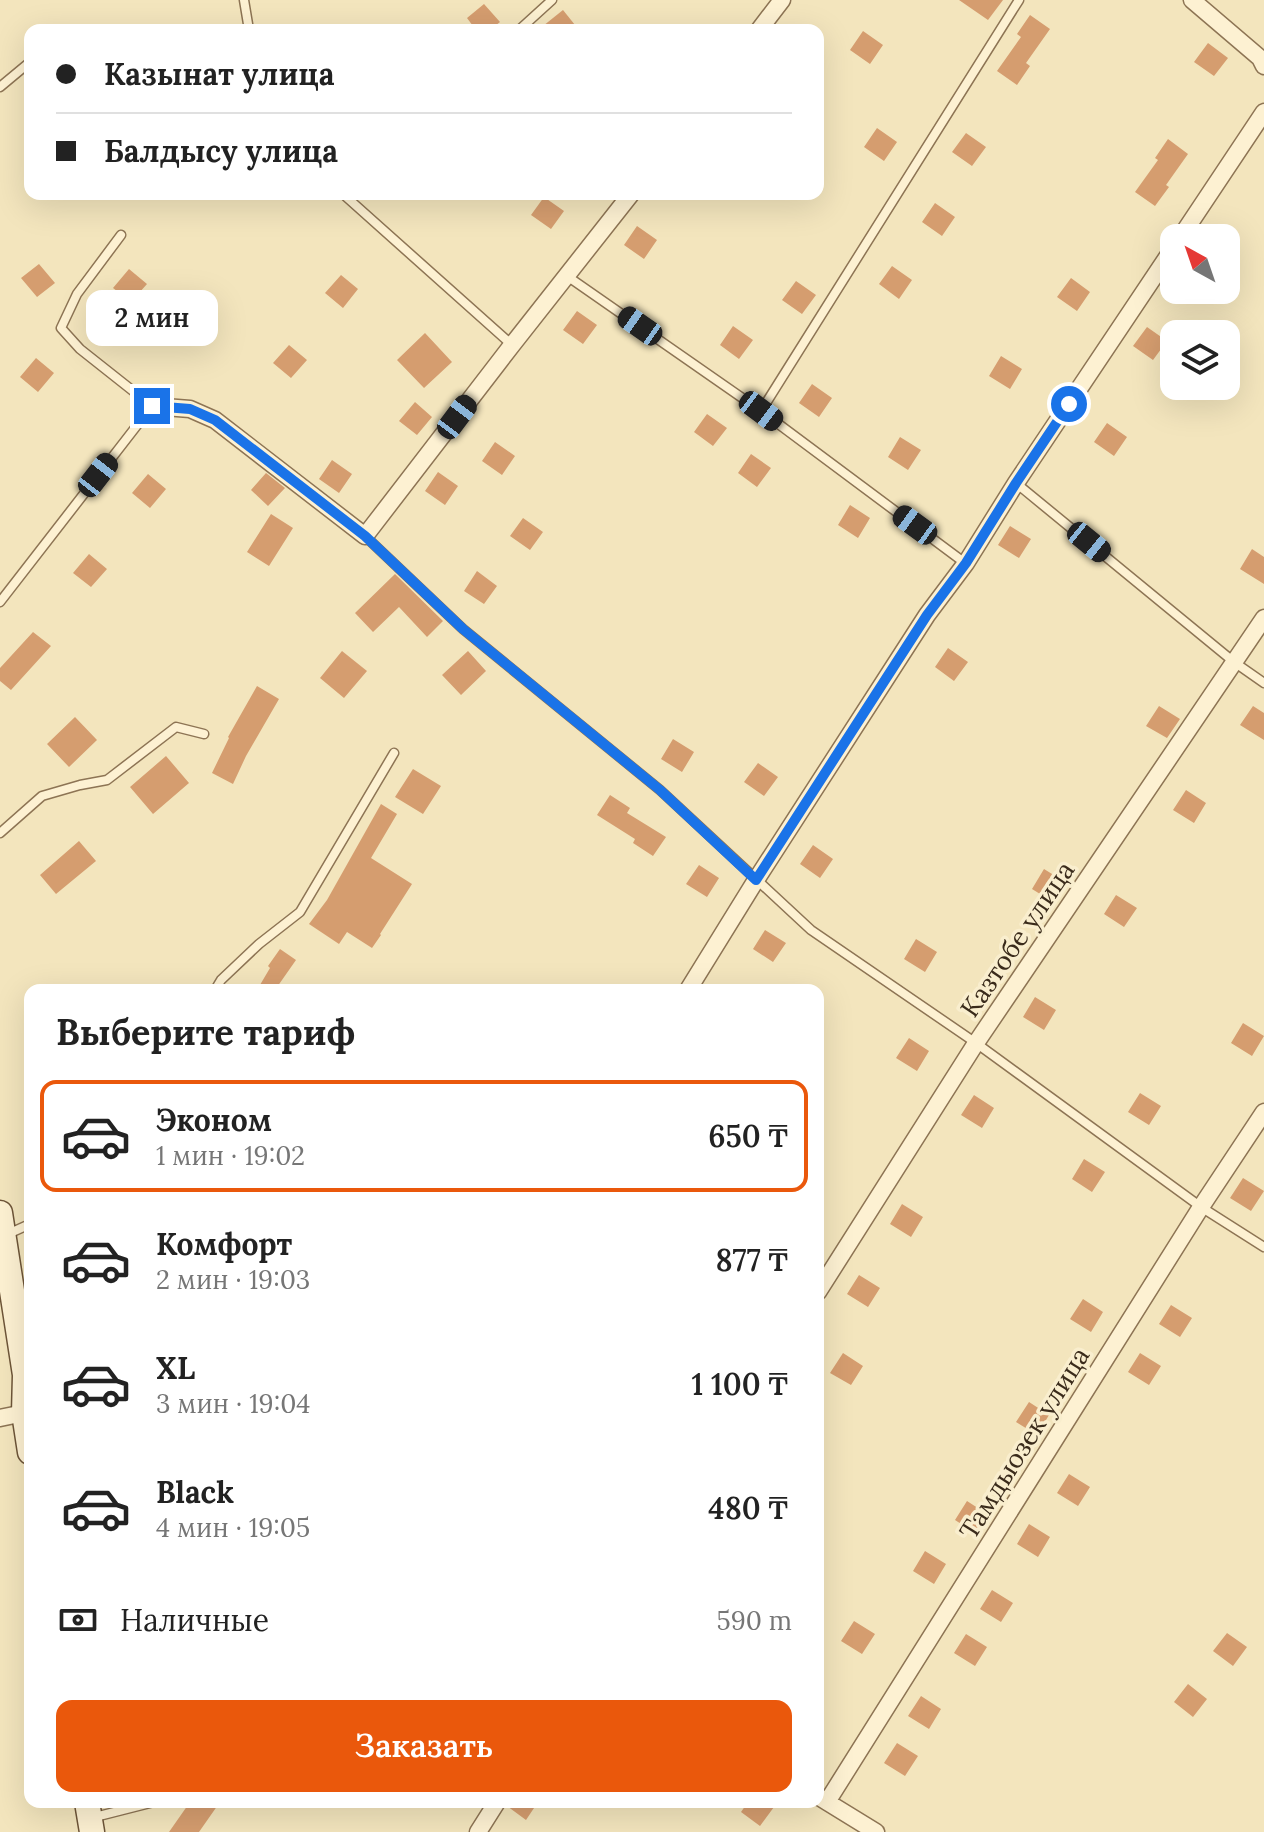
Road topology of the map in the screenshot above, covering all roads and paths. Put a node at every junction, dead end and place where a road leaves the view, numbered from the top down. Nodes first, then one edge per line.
1 (244, 0) edge
2 (552, 0) edge
3 (782, 0) edge
4 (1019, 0) edge
5 (1192, 0) edge
6 (248, 24) edge
7 (526, 24) edge
8 (764, 24) edge
9 (1264, 66) edge
10 (24, 67) edge
11 (0, 87) edge
12 (1264, 112) edge
13 (350, 200) edge
14 (626, 200) edge
15 (1189, 224) edge
16 (121, 235) dead end
17 (1160, 268) edge
18 (567, 276) junction
19 (512, 345) junction
20 (152, 406) junction
21 (761, 411) junction
22 (1016, 483) junction
23 (365, 536) junction
24 (966, 563) junction
25 (0, 602) edge
26 (1264, 618) edge
27 (1234, 662) junction
28 (1264, 683) edge
29 (204, 734) dead end
30 (394, 753) dead end
31 (0, 833) edge
32 (756, 880) junction
33 (219, 984) edge
34 (692, 984) edge
35 (976, 1043) junction
36 (1264, 1112) edge
37 (1201, 1207) junction
38 (24, 1224) edge
39 (2, 1225) edge
40 (1264, 1247) edge
41 (824, 1283) edge
42 (24, 1352) edge
43 (24, 1385) edge
44 (12, 1415) edge
45 (24, 1440) edge
46 (824, 1797) edge
47 (824, 1800) edge
48 (128, 1808) edge
49 (493, 1808) edge
50 (90, 1817) edge
51 (478, 1832) edge
52 (876, 1832) edge

1 - 6 lane
2 - 7 lane
3 - 8 street
4 - 21 lane
5 - 9 street
10 - 11 lane
12 - 15 street
13 - 19 lane
14 - 18 street
16 - 20 lane
17 - 22 street
18 - 19 street
18 - 21 lane
19 - 23 street
20 - 23 street
20 - 25 lane
21 - 24 lane
22 - 24 street
22 - 27 lane
23 - 32 lane
24 - 32 street
26 - 27 street, Казтобе улица
27 - 28 lane
27 - 35 street, Казтобе улица
29 - 31 lane
30 - 33 lane
32 - 34 street
32 - 35 lane
35 - 37 lane
35 - 41 street, Казтобе улица
36 - 37 street, Тамдыозек улица
37 - 40 lane
37 - 46 street, Тамдыозек улица
38 - 39 lane
39 - 42 main road
43 - 44 main road
44 - 45 main road
47 - 52 street
48 - 50 lane
49 - 51 street

